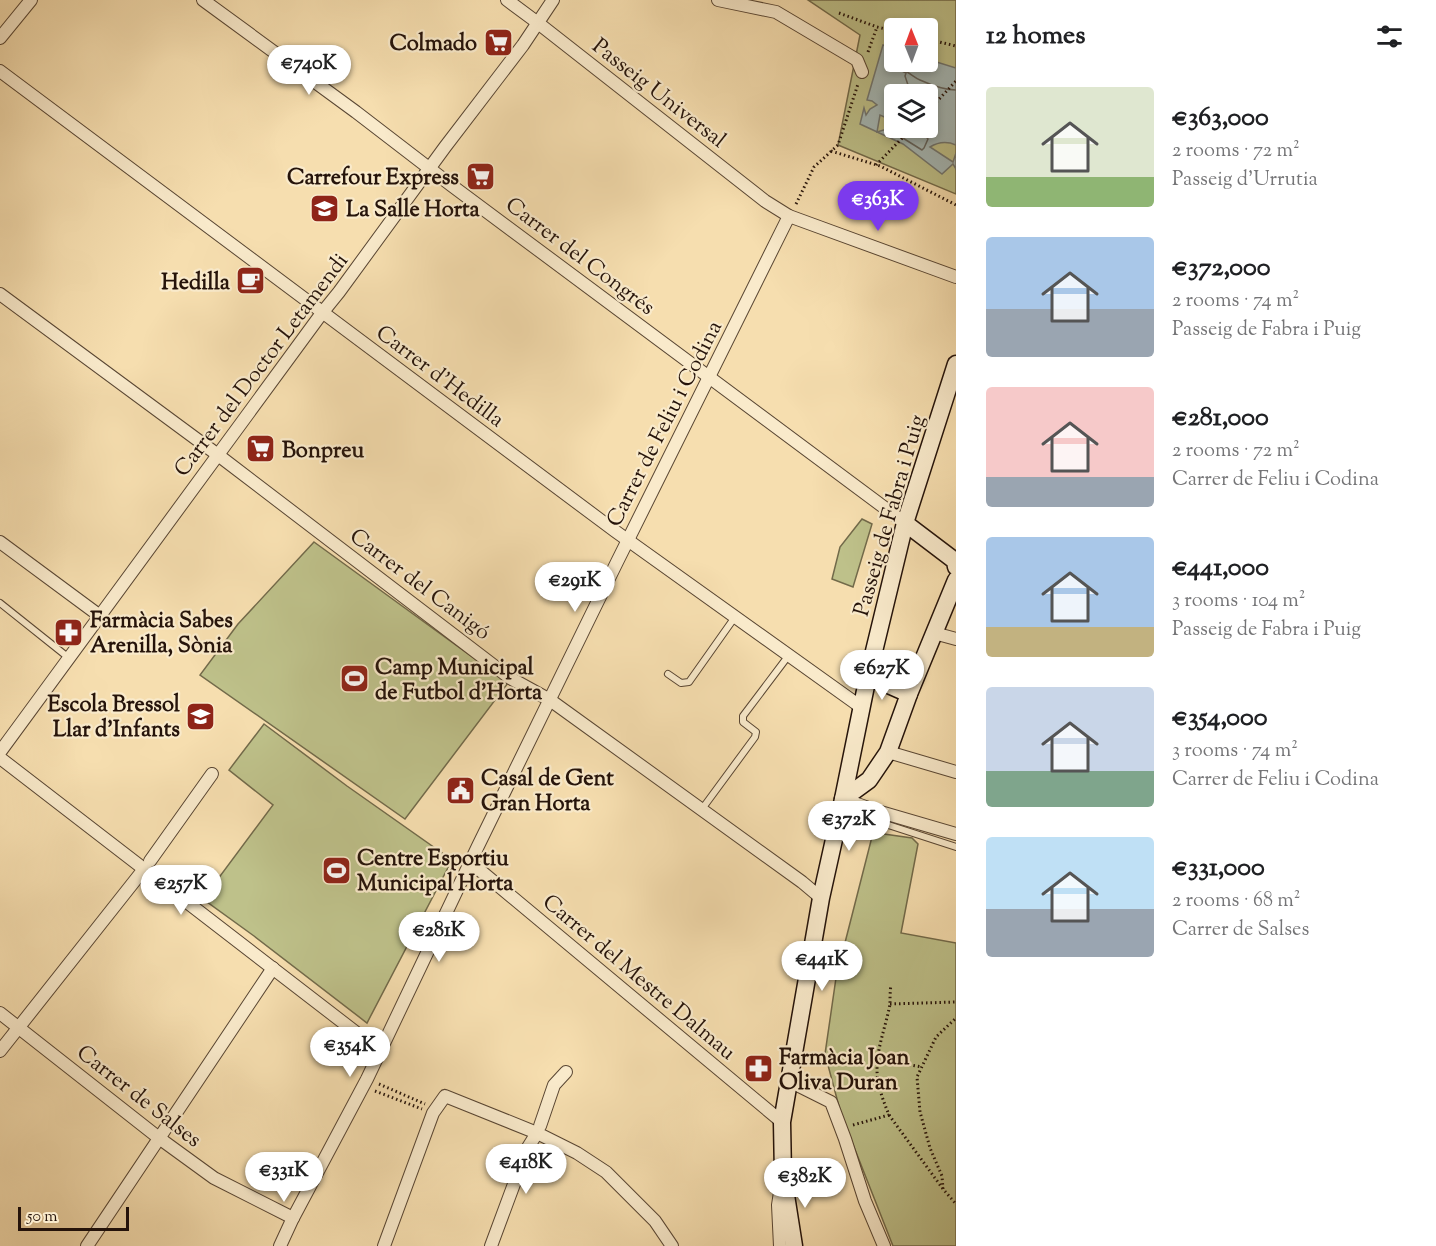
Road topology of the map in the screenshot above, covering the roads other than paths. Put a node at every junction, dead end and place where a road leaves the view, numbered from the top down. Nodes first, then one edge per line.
1 (31, 0) edge
2 (203, 0) edge
3 (507, 0) edge
4 (553, 0) edge
5 (718, 0) edge
6 (538, 23) junction
7 (0, 38) edge
8 (0, 71) edge
9 (862, 72) dead end
10 (431, 169) junction
11 (789, 216) junction
12 (956, 277) edge
13 (0, 294) edge
14 (322, 313) junction
15 (956, 364) edge
16 (710, 378) junction
17 (218, 455) junction
18 (905, 523) junction
19 (628, 540) junction
20 (0, 542) edge
21 (956, 567) edge
22 (956, 580) edge
23 (0, 603) edge
24 (100, 616) junction
25 (735, 617) junction
26 (934, 633) junction
27 (956, 639) edge
28 (789, 655) junction
29 (69, 657) junction
30 (668, 674) dead end
31 (868, 676) junction
32 (909, 694) junction
33 (550, 700) junction
34 (861, 707) junction
35 (0, 752) edge
36 (888, 752) junction
37 (0, 758) edge
38 (956, 772) edge
39 (212, 774) dead end
40 (843, 799) junction
41 (867, 807) junction
42 (701, 810) junction
43 (956, 834) edge
44 (956, 847) edge
45 (470, 862) junction
46 (147, 865) junction
47 (821, 898) junction
48 (273, 968) junction
49 (0, 1013) edge
50 (18, 1027) junction
51 (0, 1051) edge
52 (380, 1051) junction
53 (566, 1072) dead end
54 (789, 1081) junction
55 (782, 1122) junction
56 (538, 1130) junction
57 (159, 1138) junction
58 (783, 1176) junction
59 (294, 1218) junction
60 (87, 1246) edge
61 (280, 1246) edge
62 (384, 1246) edge
63 (491, 1246) edge
64 (672, 1246) edge
65 (780, 1246) edge
66 (794, 1246) edge
67 (884, 1246) edge

1 - 7 street
2 - 10 street, Carrer del Congrés
3 - 6 street, Passeig Universal
4 - 6 street, Carrer del Doctor Letamendi
5 - 9 street
6 - 10 street, Carrer del Doctor Letamendi
6 - 11 street, Passeig Universal
8 - 14 street, Carrer d'Hedilla
10 - 14 street, Carrer del Doctor Letamendi
10 - 16 street, Carrer del Congrés
11 - 12 street, Passeig Universal
11 - 16 street, Carrer de Feliu i Codina
13 - 17 street, Carrer del Canigó
14 - 17 street, Carrer del Doctor Letamendi
14 - 19 street, Carrer d'Hedilla
15 - 18 street, Passeig de Fabra i Puig
16 - 18 street, Carrer del Congrés
16 - 19 street, Carrer de Feliu i Codina
17 - 24 street, Carrer del Doctor Letamendi
17 - 33 street, Carrer del Canigó
18 - 21 street
18 - 31 street, Passeig de Fabra i Puig
19 - 25 street, Carrer d'Hedilla
19 - 33 street, Carrer de Feliu i Codina
20 - 24 street
22 - 26 street
23 - 29 lane
24 - 29 street, Carrer del Doctor Letamendi
25 - 28 street, Carrer d'Hedilla
25 - 30 lane
26 - 27 street
26 - 32 street
28 - 34 street, Carrer d'Hedilla
28 - 42 lane
29 - 35 street, Carrer del Doctor Letamendi
31 - 32 street
31 - 34 street, Passeig de Fabra i Puig
32 - 36 street
33 - 42 street, Carrer del Canigó
33 - 45 street, Carrer de Feliu i Codina
34 - 40 street, Passeig de Fabra i Puig
36 - 38 street
36 - 40 street
37 - 46 street
39 - 46 street
40 - 41 street
40 - 47 street, Passeig de Fabra i Puig
41 - 43 street
41 - 44 lane
42 - 47 street, Carrer del Canigó
45 - 52 street, Carrer de Feliu i Codina
45 - 55 street, Carrer del Mestre Dalmau
46 - 48 street
46 - 50 street
47 - 54 street, Passeig de Fabra i Puig
48 - 52 street
48 - 57 street
49 - 50 street, Carrer de Salses
50 - 51 street
50 - 57 street, Carrer de Salses
52 - 59 street, Carrer de Feliu i Codina
53 - 56 street
54 - 55 street, Passeig de Fabra i Puig
54 - 67 street
55 - 58 street, Passeig de Fabra i Puig
56 - 62 street
56 - 63 street
56 - 64 street
57 - 59 street, Carrer de Salses
57 - 60 street
58 - 65 street
58 - 66 street, Passeig de Fabra i Puig
59 - 61 street, Carrer de Feliu i Codina

